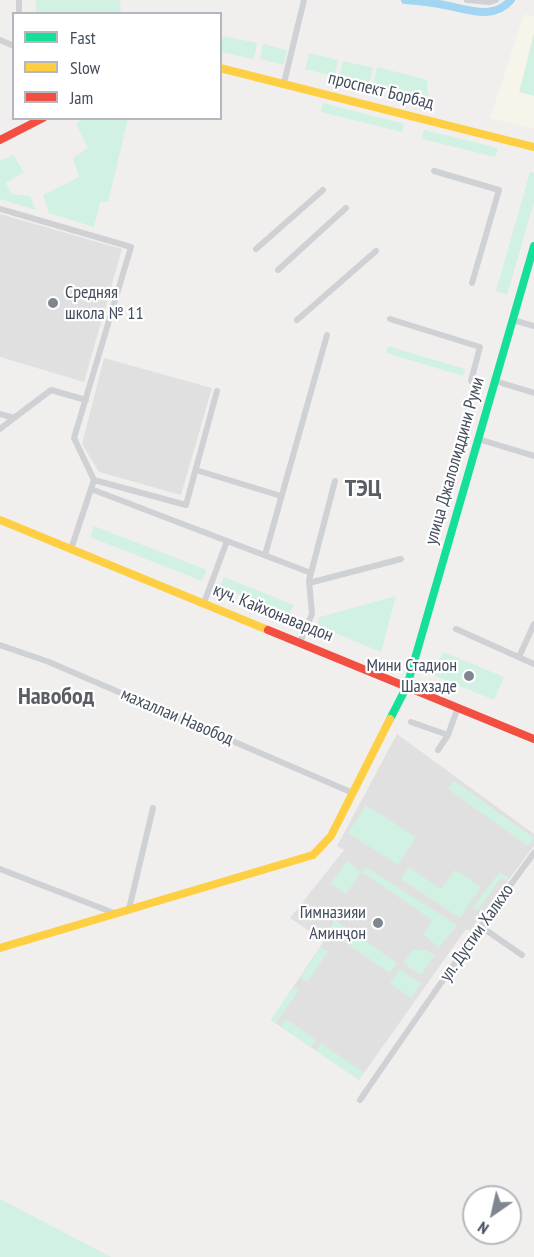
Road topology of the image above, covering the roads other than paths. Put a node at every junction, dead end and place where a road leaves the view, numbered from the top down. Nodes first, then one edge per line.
1 (304, 0) edge
2 (466, 0) edge
3 (496, 0) edge
4 (222, 68) edge
5 (284, 83) junction
6 (39, 120) edge
7 (0, 140) edge
8 (534, 147) edge
9 (434, 171) dead end
10 (323, 190) dead end
11 (346, 208) dead end
12 (0, 209) edge
13 (534, 246) edge
14 (256, 249) dead end
15 (376, 251) dead end
16 (278, 270) dead end
17 (472, 283) dead end
18 (390, 319) dead end
19 (297, 320) dead end
20 (513, 320) junction
21 (534, 326) edge
22 (327, 335) dead end
23 (471, 381) dead end
24 (495, 381) junction
25 (217, 391) dead end
26 (534, 393) edge
27 (86, 400) junction
28 (0, 414) edge
29 (14, 418) junction
30 (0, 429) edge
31 (478, 439) junction
32 (534, 456) edge
33 (196, 470) junction
34 (94, 480) junction
35 (335, 481) dead end
36 (91, 489) junction
37 (282, 496) junction
38 (0, 520) edge
39 (227, 541) junction
40 (71, 549) junction
41 (265, 555) junction
42 (401, 560) dead end
43 (311, 573) junction
44 (309, 583) junction
45 (204, 603) junction
46 (534, 624) edge
47 (456, 629) dead end
48 (300, 642) junction
49 (0, 645) edge
50 (519, 657) junction
51 (534, 663) edge
52 (407, 686) junction
53 (458, 707) junction
54 (411, 722) dead end
55 (448, 735) junction
56 (534, 739) edge
57 (438, 750) dead end
58 (353, 793) junction
59 (153, 808) dead end
60 (534, 853) edge
61 (0, 868) edge
62 (129, 909) junction
63 (115, 914) junction
64 (480, 926) junction
65 (0, 948) edge
66 (522, 955) dead end
67 (360, 1100) dead end

1 - 5 street
2 - 3 street
4 - 5 street, проспект Борбад
5 - 8 street, проспект Борбад
6 - 7 street
9 - 17 street
10 - 14 street
11 - 16 street
12 - 27 street
13 - 20 street, улица Джалолиддини Руми
15 - 19 street
18 - 23 street
20 - 21 street
20 - 24 street, улица Джалолиддини Руми
22 - 37 street
24 - 26 street
24 - 31 street, улица Джалолиддини Руми
25 - 33 street
27 - 29 street
27 - 34 street
28 - 29 street
29 - 30 street
31 - 32 street
31 - 52 street, улица Джалолиддини Руми
33 - 34 street
33 - 37 street
34 - 36 street
35 - 43 street
36 - 39 street
36 - 40 street
37 - 41 street
38 - 40 street, куч. Кайхонавардон
39 - 41 street
39 - 45 street
40 - 45 street, куч. Кайхонавардон
41 - 43 street
42 - 44 street
43 - 44 street
44 - 48 street
45 - 48 street, куч. Кайхонавардон
46 - 50 street
47 - 50 street
48 - 52 street, куч. Кайхонавардон
49 - 58 street, махаллаи Навобод
50 - 51 street
52 - 53 street, куч. Кайхонавардон
52 - 58 street, улица Джалолиддини Руми
53 - 55 street
53 - 56 street, куч. Кайхонавардон
54 - 55 street
55 - 57 street
58 - 62 street, улица Джалолиддини Руми
59 - 62 street
60 - 64 street, ул. Дустии Халкхо
61 - 63 street
62 - 63 street, улица Джалолиддини Руми
63 - 65 street, улица Джалолиддини Руми
64 - 66 street
64 - 67 street, ул. Дустии Халкхо

